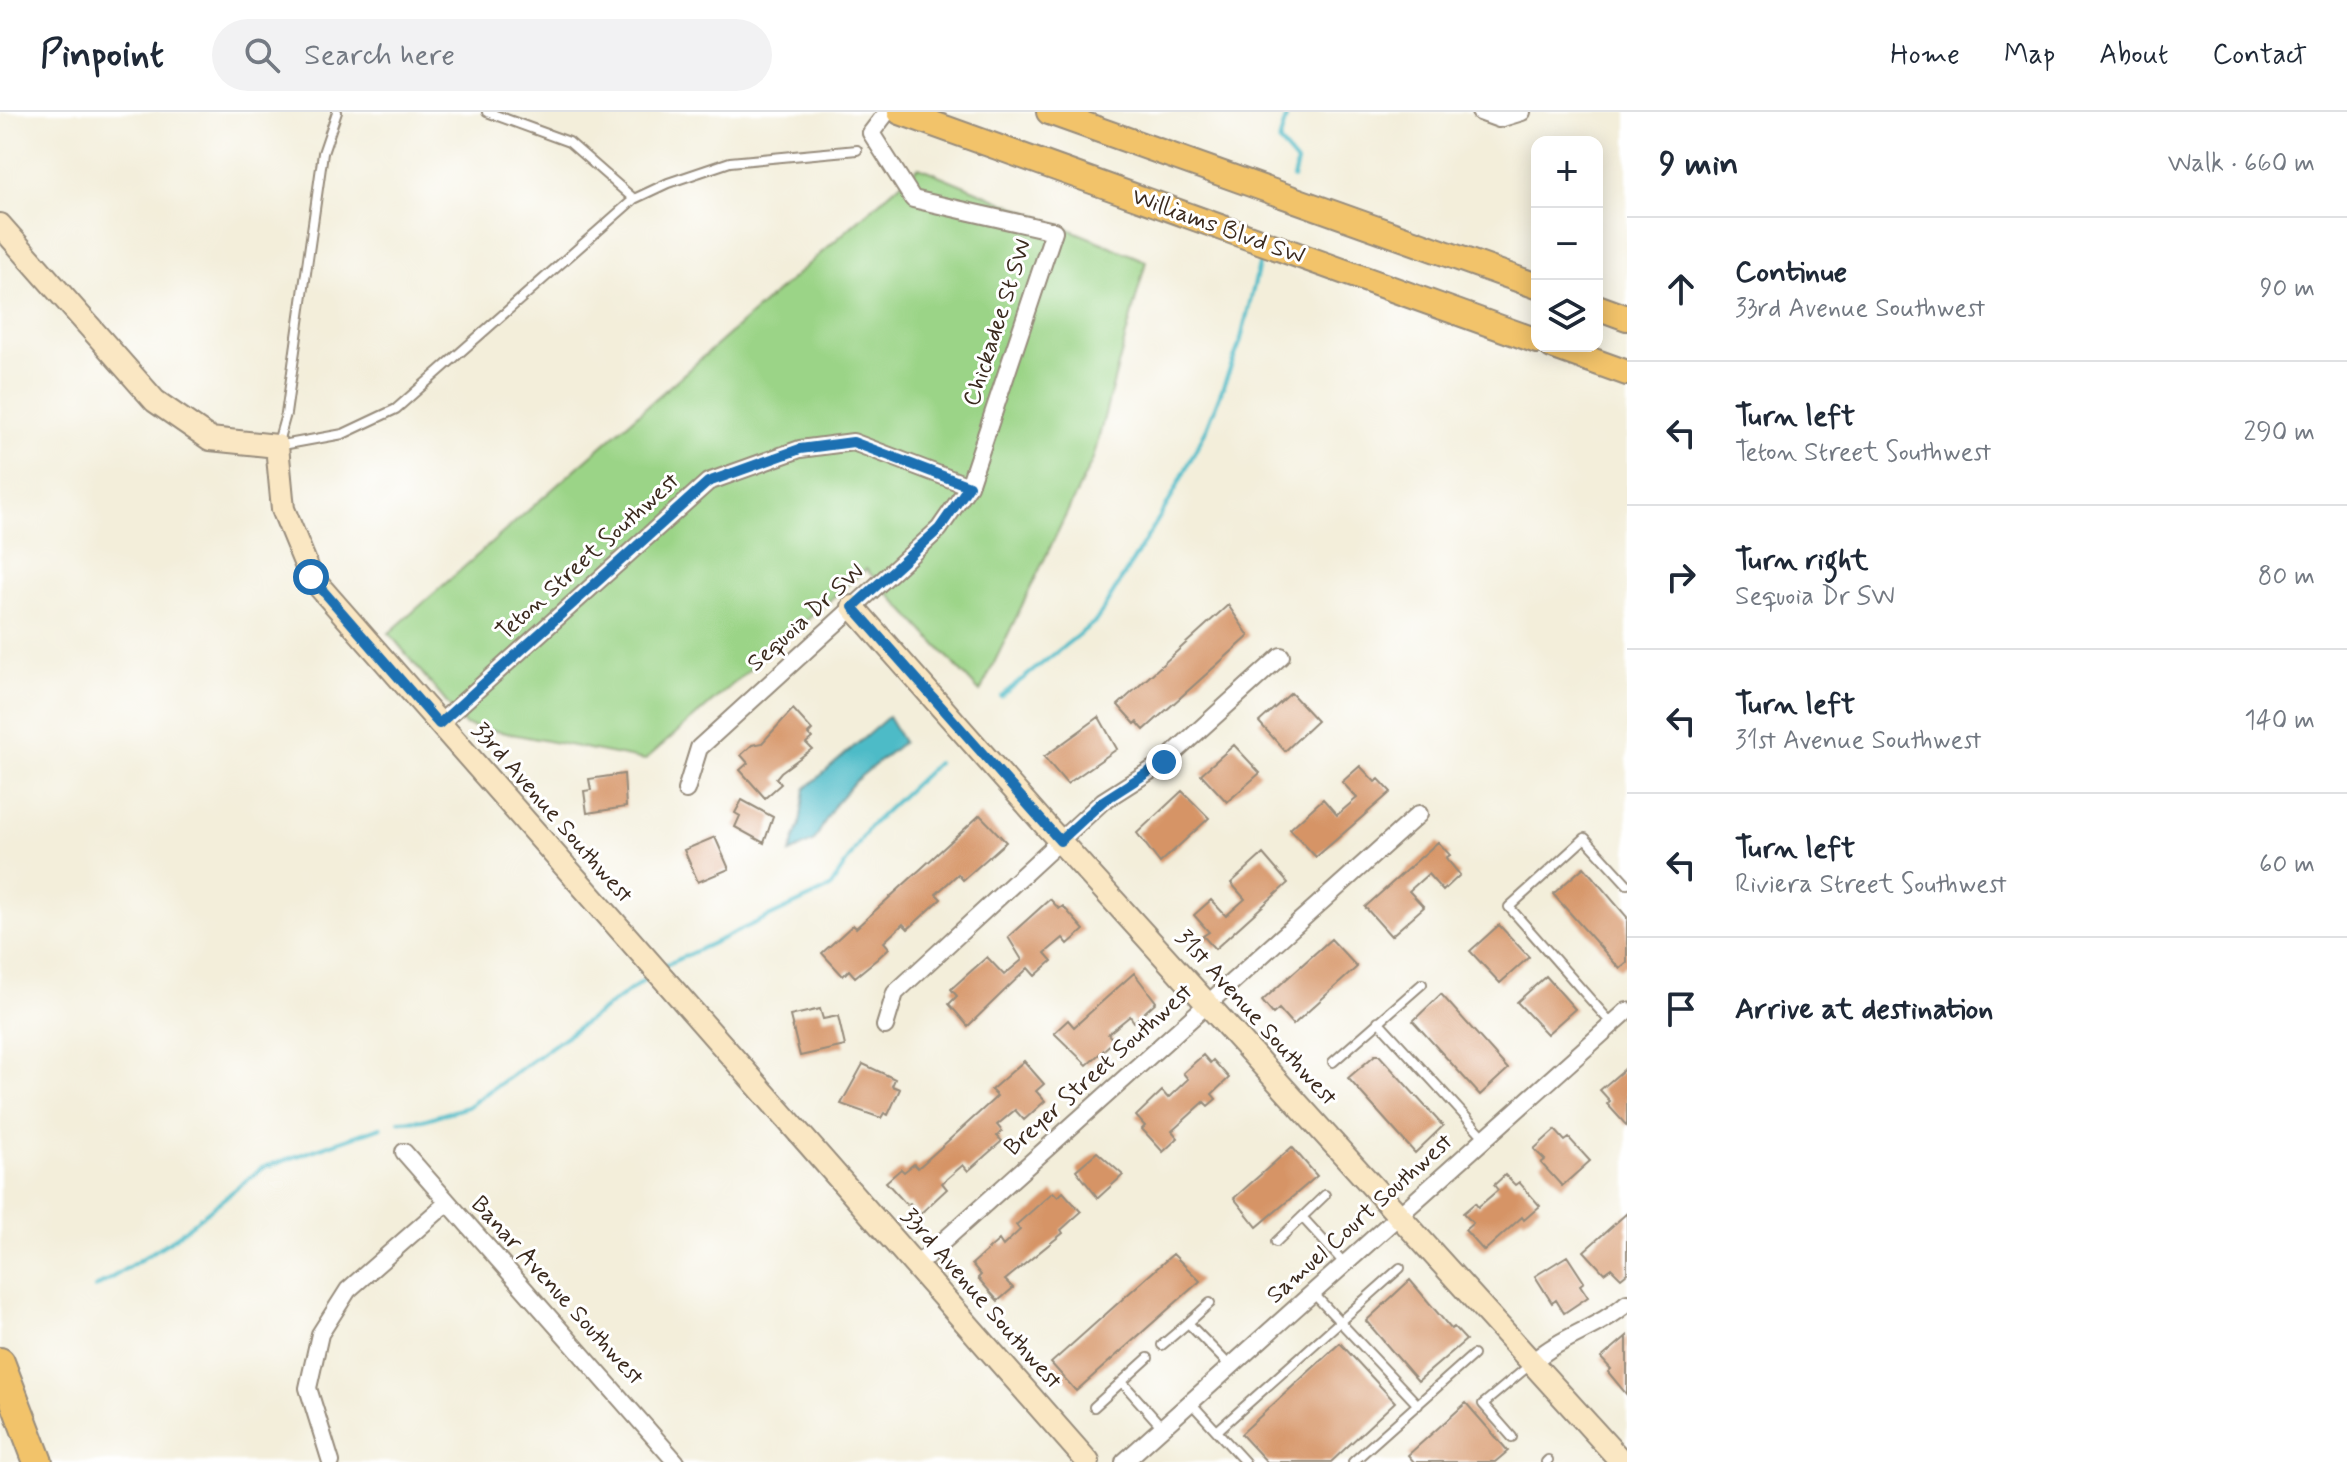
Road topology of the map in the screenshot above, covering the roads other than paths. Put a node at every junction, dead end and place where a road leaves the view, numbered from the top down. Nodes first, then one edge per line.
1 (337, 112) edge
2 (487, 112) edge
3 (887, 112) edge
4 (900, 112) edge
5 (1049, 112) edge
6 (1480, 112) edge
7 (1522, 112) edge
8 (857, 150) dead end
9 (634, 199) junction
10 (0, 225) edge
11 (1531, 284) edge
12 (1603, 309) edge
13 (1627, 318) edge
14 (1531, 339) edge
15 (1569, 352) edge
16 (1627, 373) edge
17 (277, 446) junction
18 (969, 486) junction
19 (853, 607) junction
20 (1281, 656) dead end
21 (439, 724) junction
22 (686, 790) dead end
23 (1419, 814) dead end
24 (1060, 841) junction
25 (1627, 884) edge
26 (1422, 984) dead end
27 (1208, 1004) junction
28 (1627, 1011) edge
29 (1378, 1021) junction
30 (1612, 1024) junction
31 (885, 1026) dead end
32 (1333, 1062) dead end
33 (1485, 1138) junction
34 (404, 1152) dead end
35 (1325, 1195) dead end
36 (447, 1203) junction
37 (1401, 1215) junction
38 (1302, 1217) junction
39 (1276, 1242) dead end
40 (918, 1264) junction
41 (1345, 1264) junction
42 (1400, 1268) dead end
43 (1313, 1293) junction
44 (1210, 1303) dead end
45 (1627, 1303) edge
46 (1340, 1322) junction
47 (1188, 1323) junction
48 (1162, 1345) dead end
49 (1473, 1355) dead end
50 (1148, 1358) dead end
51 (1534, 1361) junction
52 (0, 1362) edge
53 (1231, 1367) junction
54 (1122, 1382) junction
55 (1191, 1403) junction
56 (1418, 1405) junction
57 (1094, 1407) dead end
58 (1162, 1428) junction
59 (1217, 1431) junction
60 (1512, 1437) dead end
61 (38, 1462) edge
62 (331, 1462) edge
63 (676, 1462) edge
64 (1088, 1462) edge
65 (1124, 1462) edge
66 (1245, 1462) edge
67 (1353, 1462) edge
68 (1622, 1462) edge

1 - 17 lane
2 - 9 lane
3 - 18 street, Chickadee St SW
4 - 14 main road, Williams Blvd SW
5 - 11 main road
6 - 7 street
8 - 9 lane
9 - 17 lane
10 - 17 street
12 - 13 main road
15 - 16 main road
17 - 21 street, 33rd Avenue Southwest
18 - 19 street, Sequoia Dr SW
18 - 21 street, Teton Street Southwest
19 - 22 street, Sequoia Dr SW
19 - 24 street, 31st Avenue Southwest
20 - 24 street
21 - 40 street, 33rd Avenue Southwest
23 - 27 street, Breyer Street Southwest
24 - 27 street, 31st Avenue Southwest
24 - 31 street
25 - 30 lane
26 - 29 lane
27 - 37 street, 31st Avenue Southwest
27 - 40 street, Breyer Street Southwest
28 - 30 street, Samuel Court Southwest
29 - 32 lane
29 - 33 lane
30 - 33 street, Samuel Court Southwest
33 - 37 street, Samuel Court Southwest
34 - 36 street, Banar Avenue Southwest
35 - 38 lane
36 - 62 street
36 - 63 street, Banar Avenue Southwest
37 - 41 street, Samuel Court Southwest
37 - 51 street, 31st Avenue Southwest
38 - 39 lane
38 - 41 lane
40 - 64 street, 33rd Avenue Southwest
41 - 43 street, Samuel Court Southwest
42 - 46 lane
43 - 46 lane
43 - 53 street, Samuel Court Southwest
44 - 47 lane
45 - 51 street
46 - 56 lane
46 - 59 lane
47 - 48 lane
47 - 53 lane
49 - 56 lane
50 - 54 lane
51 - 60 lane
51 - 68 street, 31st Avenue Southwest
52 - 61 highway
53 - 55 street, Samuel Court Southwest
54 - 57 lane
54 - 58 lane
55 - 58 street, Samuel Court Southwest
55 - 59 lane
56 - 67 lane
58 - 65 street, Samuel Court Southwest
59 - 66 lane

